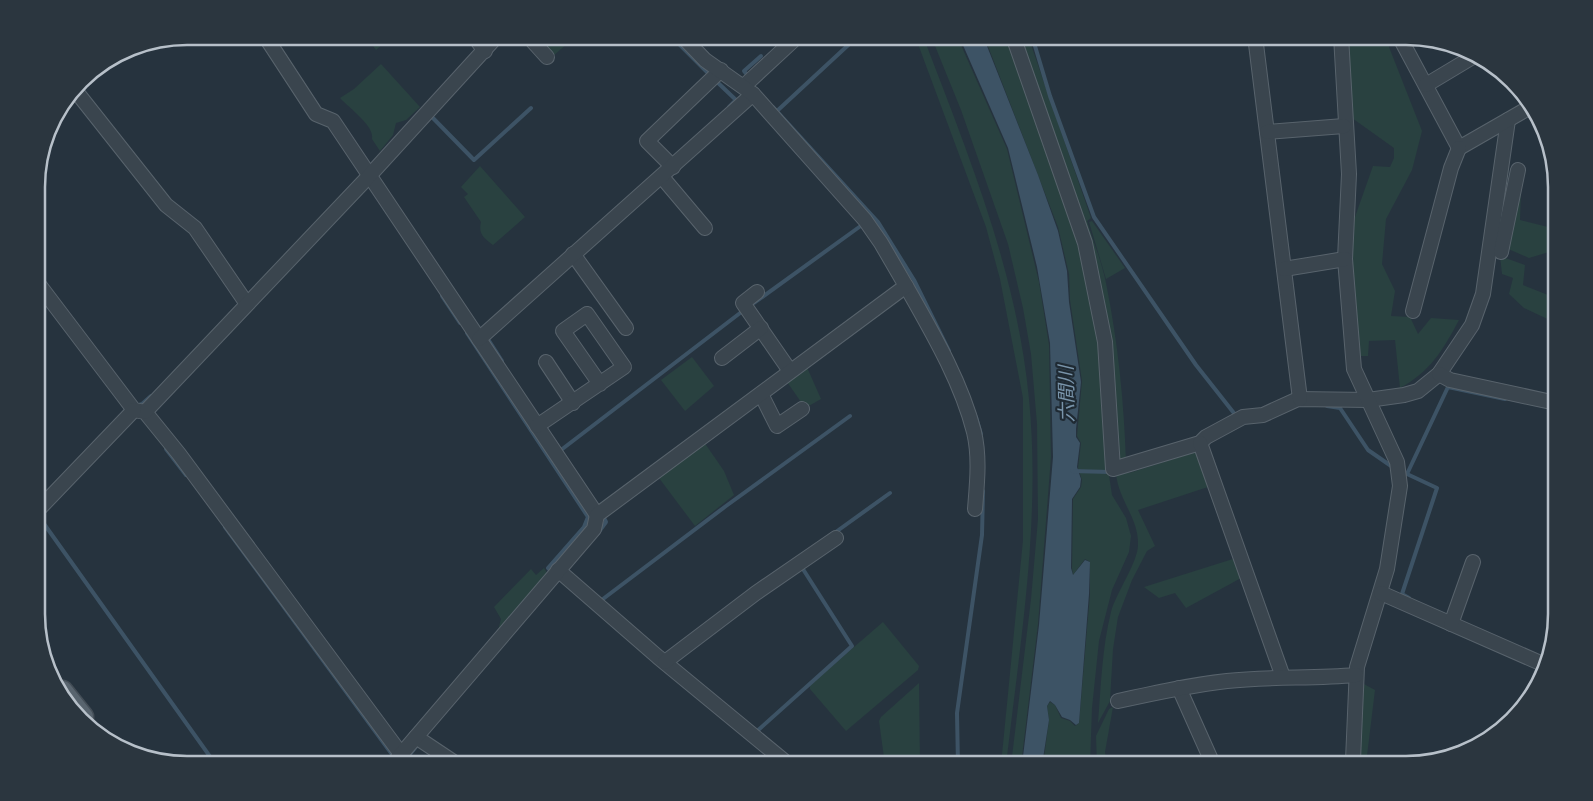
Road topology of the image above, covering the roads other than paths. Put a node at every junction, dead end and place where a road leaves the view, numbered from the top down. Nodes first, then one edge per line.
1 (270, 45) edge
2 (481, 45) edge
3 (490, 45) edge
4 (536, 45) edge
5 (691, 45) edge
6 (790, 45) edge
7 (1016, 45) edge
8 (1252, 45) edge
9 (1341, 45) edge
10 (1404, 45) edge
11 (485, 51) junction
12 (547, 57) dead end
13 (1468, 60) edge
14 (716, 75) junction
15 (1426, 85) junction
16 (748, 90) junction
17 (79, 95) edge
18 (1525, 110) edge
19 (1508, 120) junction
20 (1344, 126) junction
21 (1267, 132) junction
22 (1459, 148) junction
23 (670, 164) junction
24 (1518, 170) dead end
25 (662, 177) junction
26 (367, 179) junction
27 (705, 228) dead end
28 (1501, 252) dead end
29 (573, 254) junction
30 (1345, 259) junction
31 (1284, 269) junction
32 (906, 286) junction
33 (45, 292) edge
34 (757, 292) dead end
35 (245, 301) junction
36 (1413, 311) dead end
37 (626, 328) dead end
38 (761, 328) junction
39 (483, 336) junction
40 (722, 358) dead end
41 (546, 362) dead end
42 (790, 372) junction
43 (1439, 374) junction
44 (600, 384) junction
45 (761, 394) junction
46 (1297, 400) junction
47 (1368, 400) junction
48 (1548, 401) edge
49 (573, 403) junction
50 (802, 409) dead end
51 (139, 411) junction
52 (541, 424) junction
53 (1201, 446) junction
54 (45, 503) edge
55 (975, 509) dead end
56 (600, 513) junction
57 (836, 538) dead end
58 (1474, 562) dead end
59 (559, 574) junction
60 (1381, 593) junction
61 (1453, 620) junction
62 (665, 662) junction
63 (1539, 662) edge
64 (1356, 675) junction
65 (1286, 677) junction
66 (1179, 688) junction
67 (1118, 700) dead end
68 (419, 739) junction
69 (395, 756) edge
70 (400, 756) edge
71 (444, 756) edge
72 (778, 756) edge
73 (1209, 756) edge
74 (1354, 756) edge

1 - 26 street
2 - 11 street
3 - 11 street
4 - 12 street
5 - 14 street
6 - 16 street
7 - 53 street
8 - 21 street
9 - 20 street
10 - 15 street
11 - 26 street
13 - 15 street
14 - 16 street
14 - 23 street
15 - 22 street
16 - 23 street
16 - 32 street
17 - 35 street
18 - 19 street
19 - 22 street
19 - 43 street
20 - 21 street
20 - 30 street
21 - 31 street
22 - 36 street
23 - 25 street
24 - 28 street
25 - 27 street
25 - 29 street
26 - 35 street
26 - 39 street
29 - 37 street
29 - 39 street
30 - 31 street
30 - 47 street
31 - 46 street
32 - 42 street
32 - 55 street
33 - 51 street
34 - 38 street
35 - 51 street
38 - 40 street
38 - 42 street
39 - 52 street
41 - 49 street
42 - 45 street
43 - 47 street
43 - 48 street
44 - 44 street
44 - 49 street
45 - 50 street
45 - 56 street
46 - 47 street
46 - 53 street
47 - 60 street
49 - 52 street
51 - 54 street
51 - 69 street
52 - 56 street
53 - 65 street
56 - 59 street
57 - 62 street
58 - 61 street
59 - 62 street
59 - 68 street
60 - 61 street
60 - 64 street
61 - 63 street
62 - 72 street
64 - 65 street
64 - 74 street
65 - 66 street
66 - 67 street
66 - 73 street
68 - 70 street
68 - 71 street

